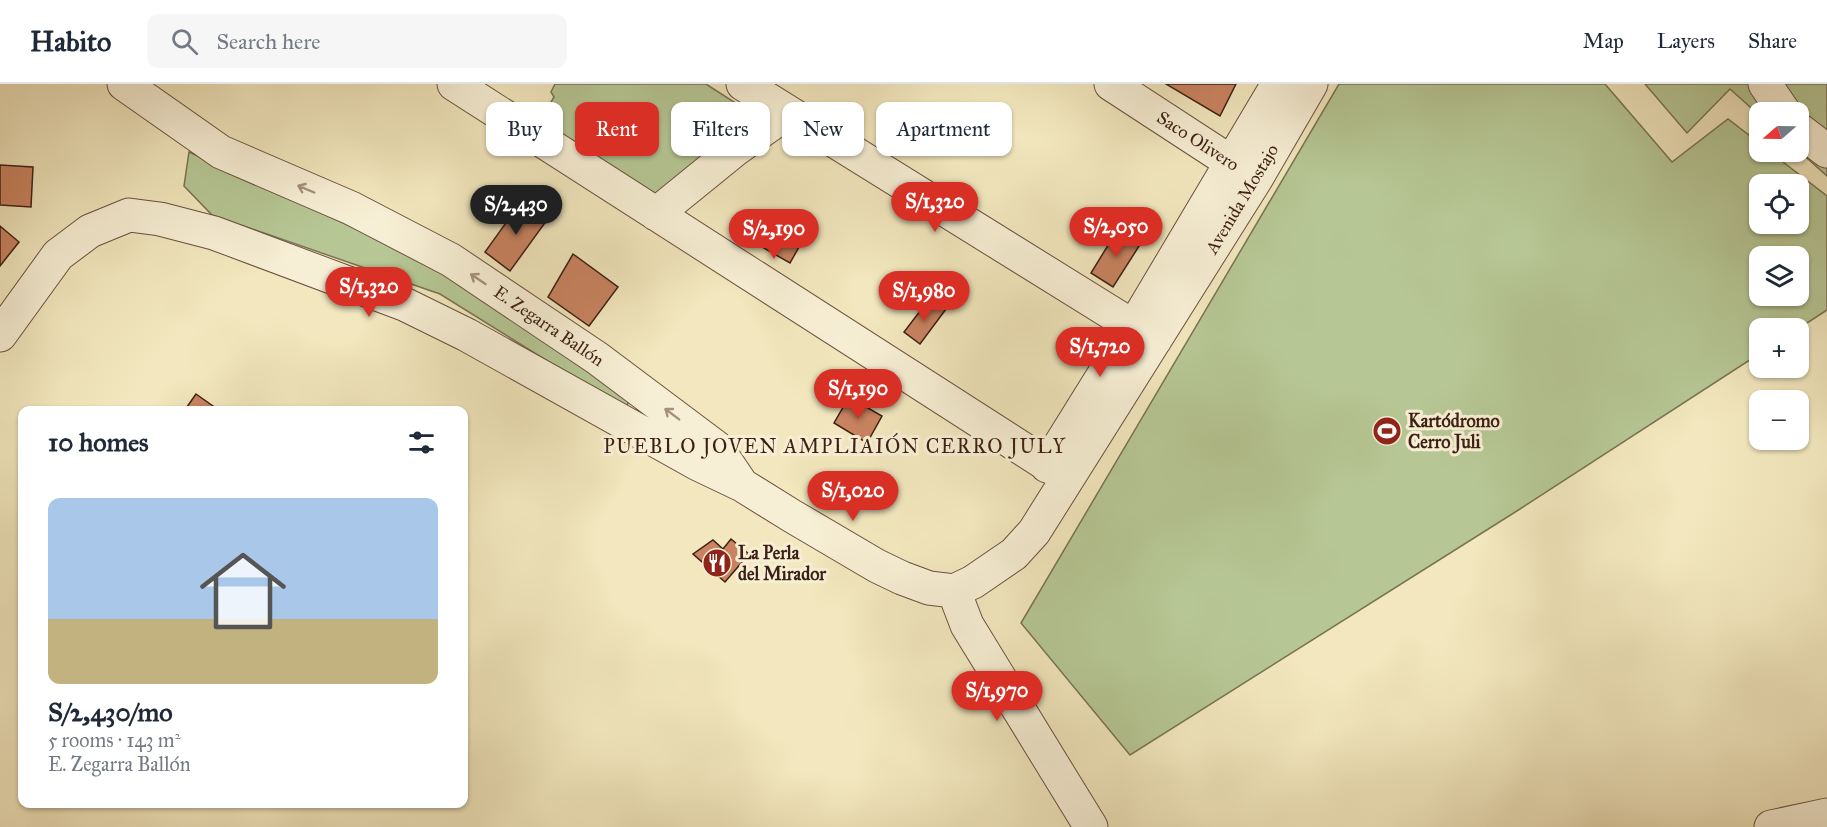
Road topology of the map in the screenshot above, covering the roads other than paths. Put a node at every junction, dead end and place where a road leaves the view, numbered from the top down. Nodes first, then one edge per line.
1 (124, 84) edge
2 (454, 84) edge
3 (743, 84) edge
4 (1111, 84) edge
5 (1278, 84) edge
6 (1311, 84) edge
7 (1765, 84) edge
8 (1777, 102) edge
9 (782, 108) edge
10 (782, 116) edge
11 (1809, 137) edge
12 (1827, 151) edge
13 (859, 156) edge
14 (1243, 170) junction
15 (656, 214) junction
16 (1144, 333) junction
17 (0, 335) edge
18 (1058, 472) junction
19 (742, 485) junction
20 (954, 591) junction
21 (1827, 815) edge
22 (1091, 827) edge
23 (1771, 827) edge

19 -> 1 street, E. Zegarra Ballón
2 - 15 street
3 - 9 street
4 - 14 street, Saco Olivero
5 - 14 street
6 - 14 street, Avenida Mostajo
7 - 8 street
10 - 15 street
11 - 12 street
13 - 16 street
14 - 16 street
15 - 18 street
16 - 18 street
17 - 19 street
18 - 20 street
19 - 20 street, E. Zegarra Ballón
20 - 22 street
21 - 23 street

